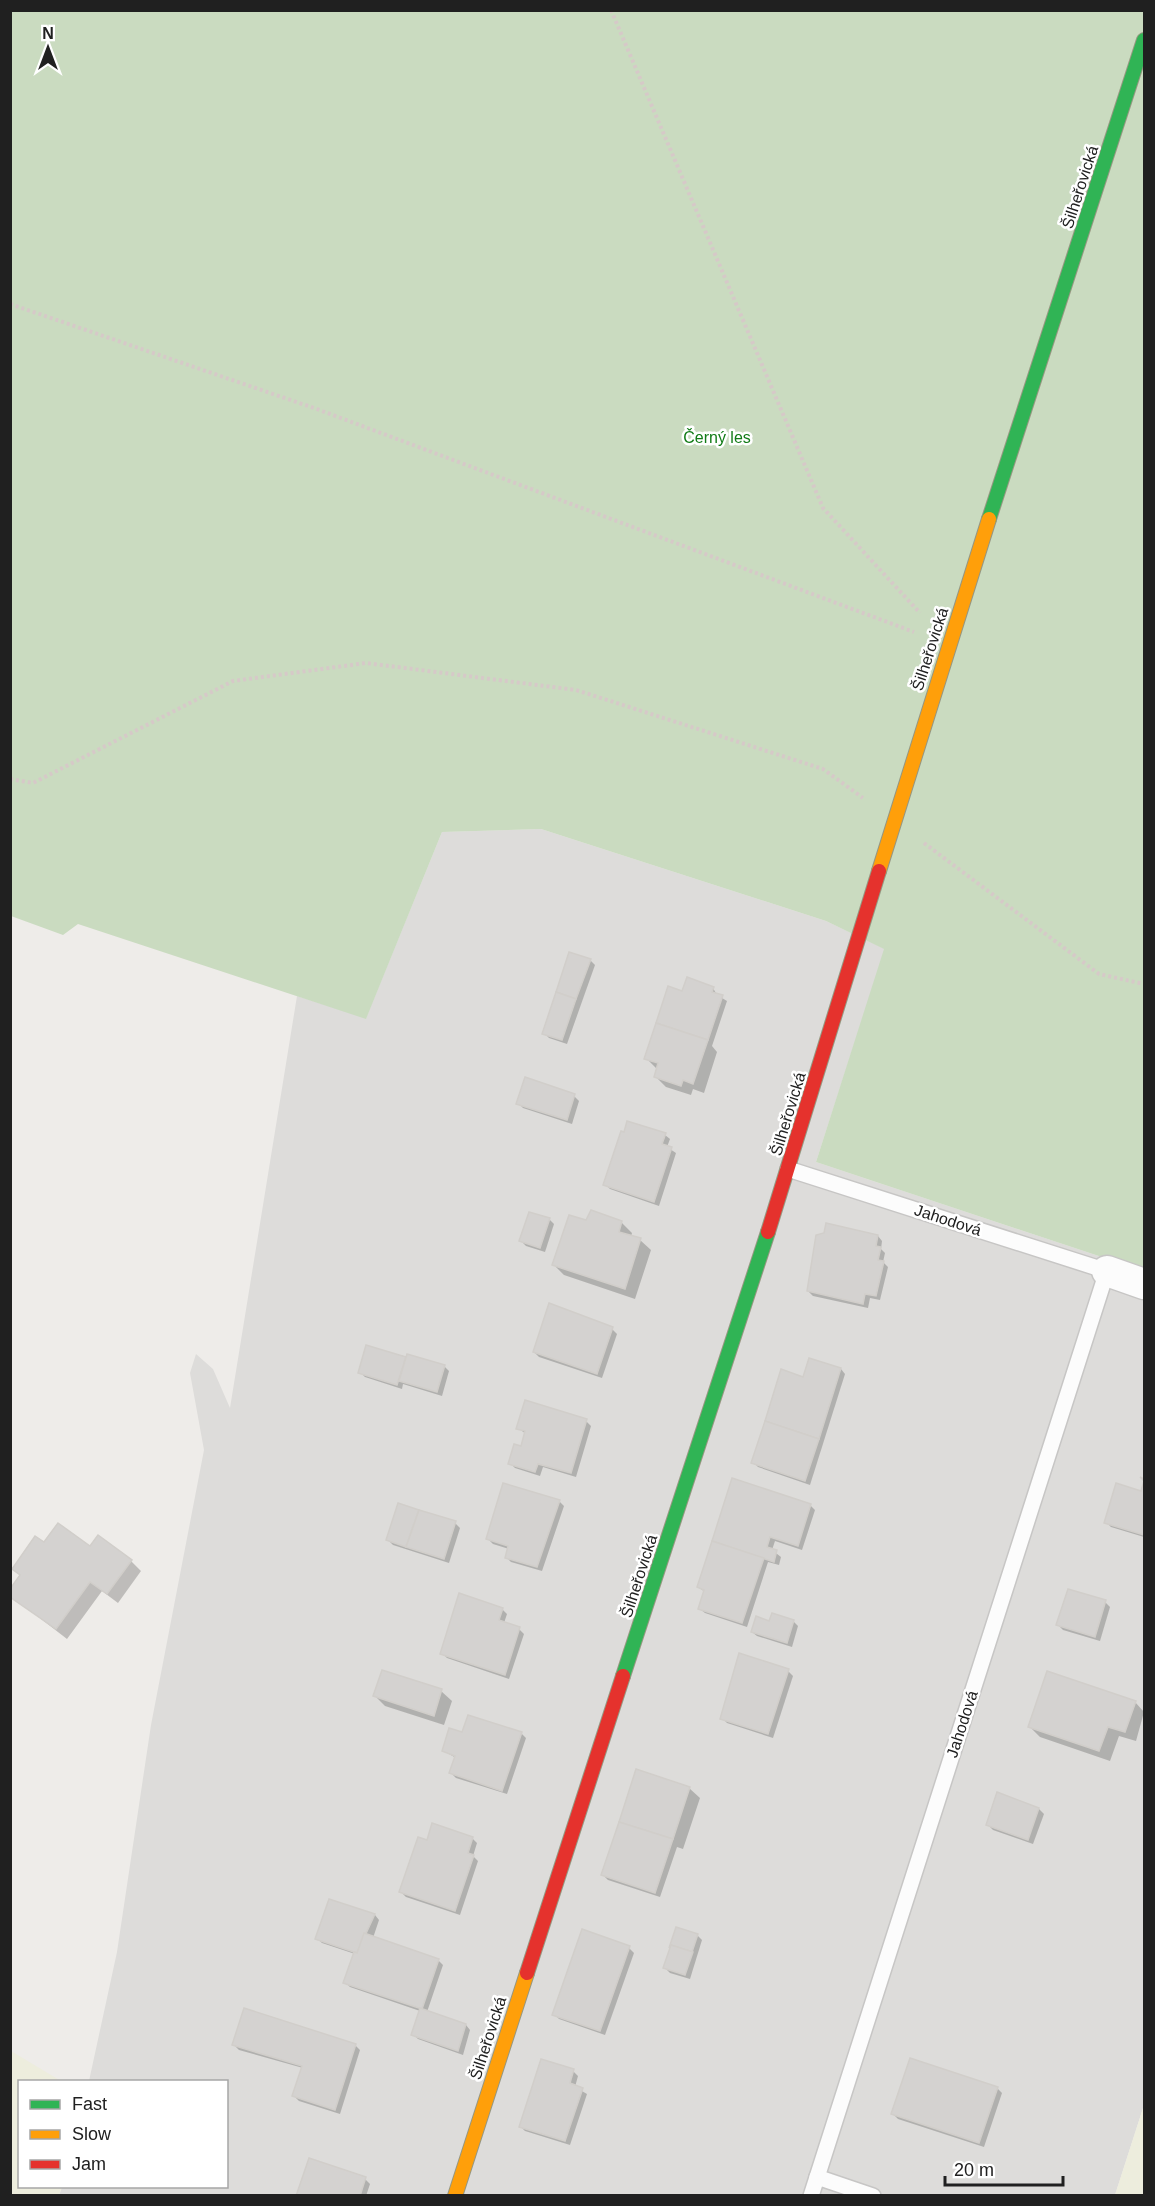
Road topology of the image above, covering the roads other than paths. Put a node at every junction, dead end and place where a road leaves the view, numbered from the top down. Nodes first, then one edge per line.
1 (1144, 40) edge
2 (788, 1169) junction
3 (1107, 1271) junction
4 (1144, 1284) edge
5 (817, 2177) junction
6 (454, 2196) edge
7 (811, 2196) edge
8 (873, 2196) edge

1 - 2 street, Šilheřovická
2 - 3 lane, Jahodová
2 - 6 street, Šilheřovická
3 - 4 street, Jahodová
3 - 5 lane, Jahodová
5 - 7 lane, Jahodová
5 - 8 lane

